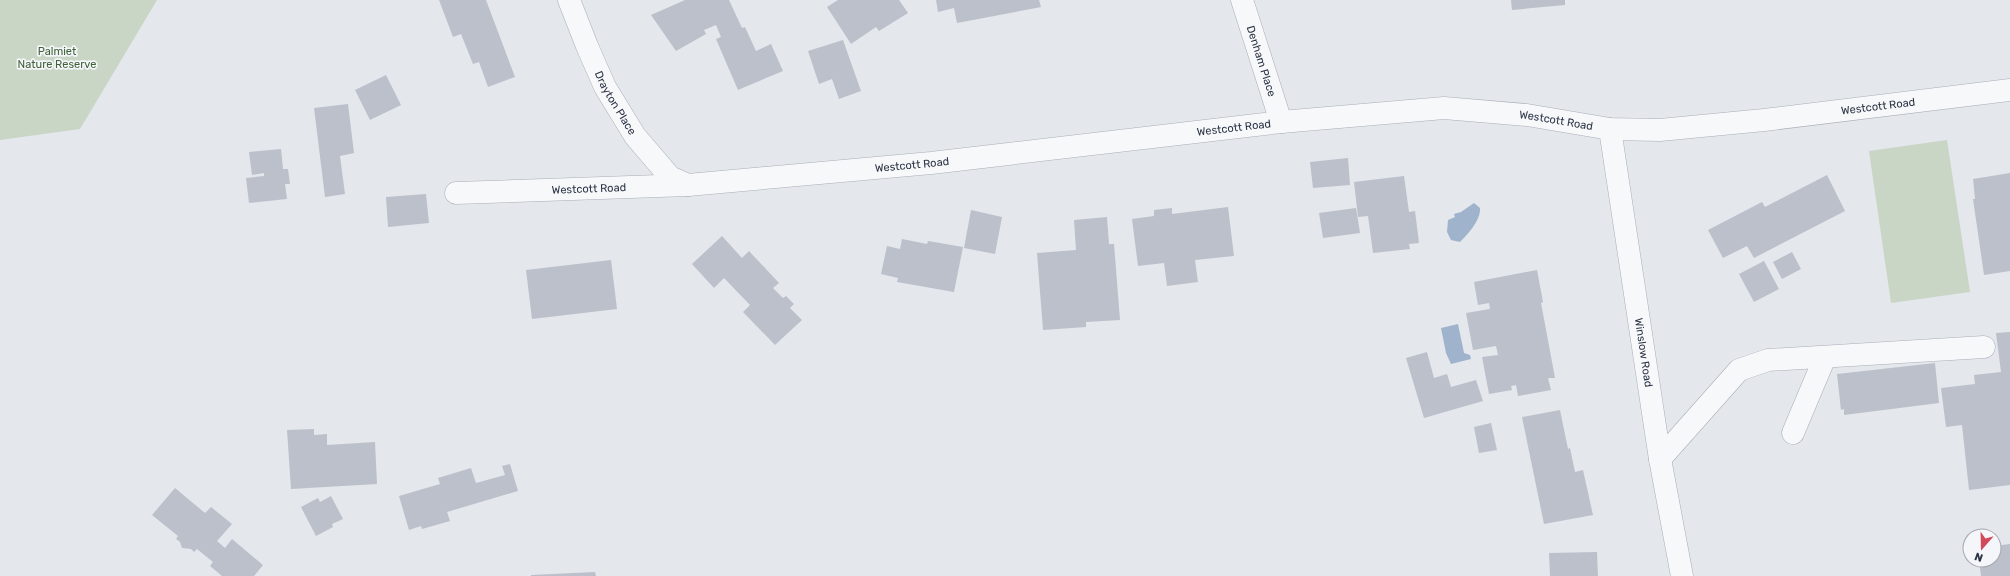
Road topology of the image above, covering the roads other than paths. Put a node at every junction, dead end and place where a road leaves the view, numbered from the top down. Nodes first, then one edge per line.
1 (569, 0) edge
2 (1242, 0) edge
3 (2010, 90) edge
4 (1281, 122) junction
5 (1610, 129) junction
6 (688, 185) junction
7 (456, 193) dead end
8 (1984, 347) dead end
9 (1825, 357) junction
10 (1793, 433) dead end
11 (1660, 459) junction
12 (1682, 576) edge

1 - 6 street, Drayton Place
2 - 4 street, Denham Place
3 - 5 street, Westcott Road
4 - 5 street, Westcott Road
4 - 6 street, Westcott Road
5 - 11 street, Winslow Road
6 - 7 street, Westcott Road
8 - 9 street
9 - 10 street
9 - 11 street
11 - 12 street, Winslow Road

